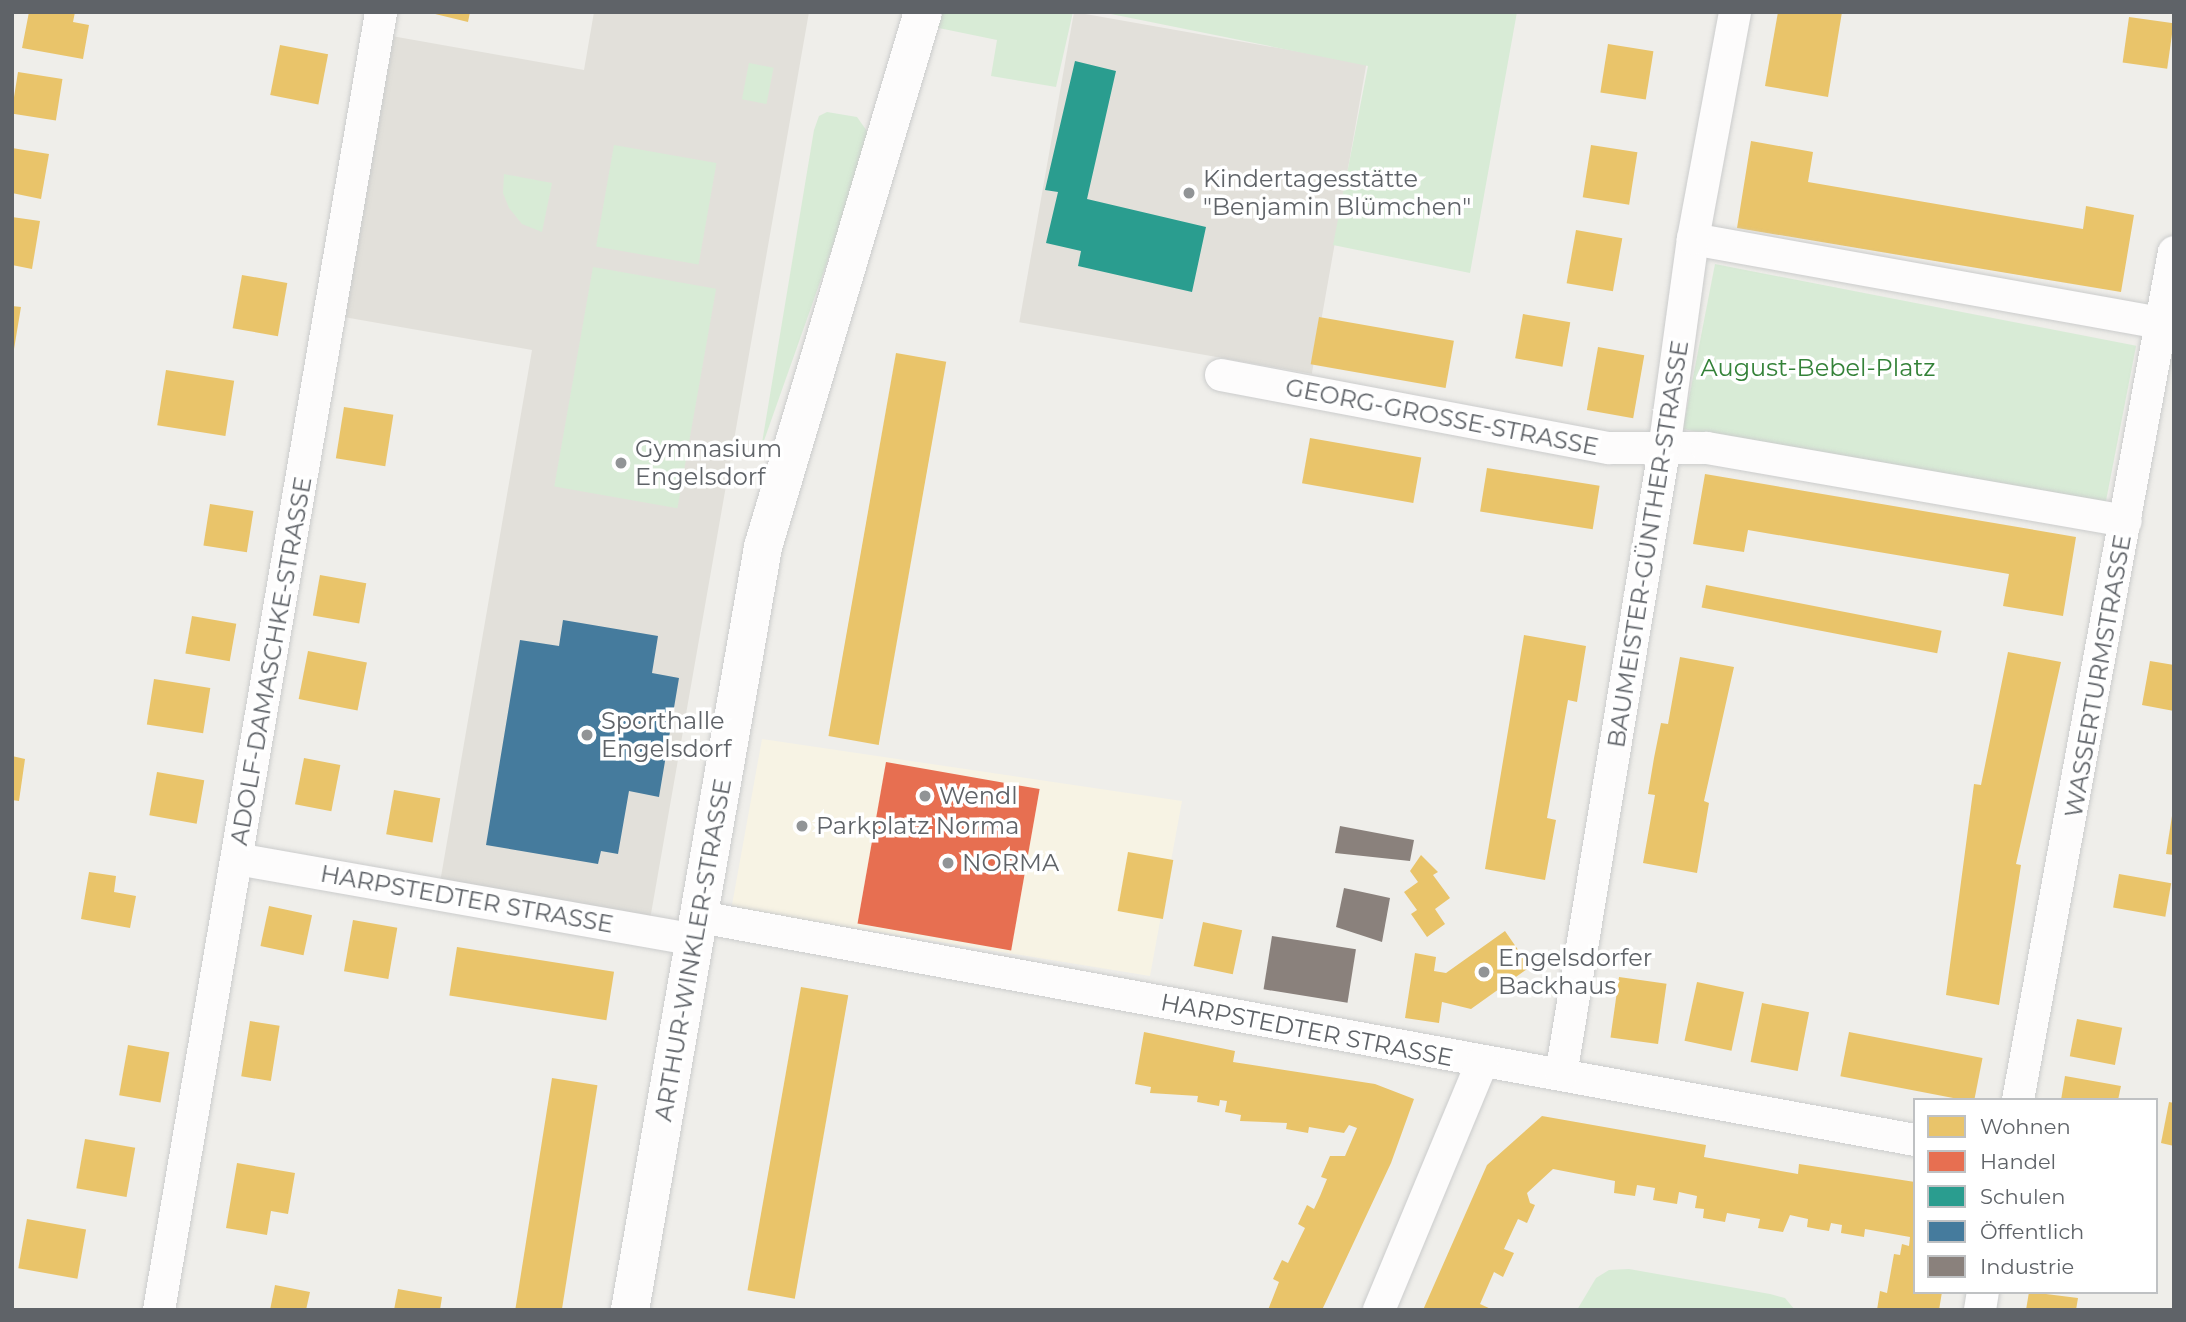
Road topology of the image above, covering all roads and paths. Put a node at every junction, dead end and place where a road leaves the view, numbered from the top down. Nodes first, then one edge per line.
1 (380, 12) edge
2 (908, 12) edge
3 (923, 12) edge
4 (1735, 12) edge
5 (898, 106) junction
6 (1693, 239) junction
7 (2174, 252) edge
8 (2158, 323) junction
9 (1221, 375) dead end
10 (1664, 450) junction
11 (2126, 521) junction
12 (237, 859) junction
13 (698, 929) junction
14 (1482, 1062) junction
15 (1561, 1075) junction
16 (2018, 1098) edge
17 (1913, 1140) edge
18 (159, 1310) edge
19 (630, 1310) edge
20 (1379, 1310) edge

1 - 12 street, ADOLF-DAMASCHKE-STRASSE
2 - 5 street, ARTHUR-WINKLER-STRASSE
3 - 5 street, ARTHUR-WINKLER-STRASSE
4 - 6 street, BAUMEISTER-GÜNTHER-STRASSE
5 - 13 street, ARTHUR-WINKLER-STRASSE
6 - 8 street
6 - 10 street, BAUMEISTER-GÜNTHER-STRASSE
7 - 8 street, WASSERTURMSTRASSE
8 - 11 street, WASSERTURMSTRASSE
9 - 10 street, GEORG-GROSSE-STRASSE
10 - 11 street
10 - 15 street, BAUMEISTER-GÜNTHER-STRASSE
11 - 16 street, WASSERTURMSTRASSE
12 - 13 street, HARPSTEDTER STRASSE
12 - 18 street, ADOLF-DAMASCHKE-STRASSE
13 - 14 street, HARPSTEDTER STRASSE
13 - 19 street, ARTHUR-WINKLER-STRASSE
14 - 15 street, HARPSTEDTER STRASSE
14 - 20 street
15 - 17 street, HARPSTEDTER STRASSE

